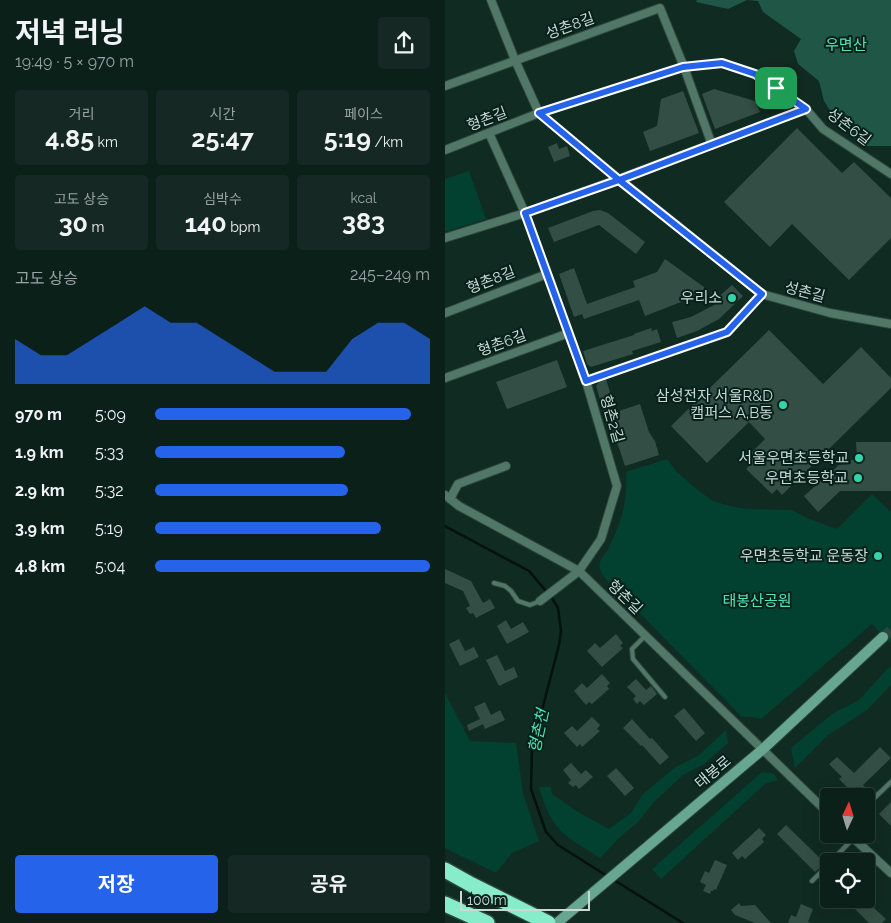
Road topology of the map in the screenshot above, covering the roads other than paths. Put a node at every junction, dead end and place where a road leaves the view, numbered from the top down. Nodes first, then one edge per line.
1 (491, 0) edge
2 (515, 60) junction
3 (683, 67) junction
4 (445, 86) edge
5 (806, 109) junction
6 (539, 113) junction
7 (489, 133) junction
8 (712, 145) junction
9 (445, 150) edge
10 (891, 174) edge
11 (619, 180) junction
12 (525, 213) junction
13 (445, 238) edge
14 (547, 274) junction
15 (762, 294) junction
16 (445, 313) edge
17 (891, 324) edge
18 (569, 333) junction
19 (445, 378) edge
20 (586, 381) junction
21 (506, 466) dead end
22 (447, 497) edge
23 (579, 571) junction
24 (494, 583) dead end
25 (540, 601) joint
26 (645, 636) junction
27 (883, 637) tunnel mouth
28 (665, 697) dead end
29 (763, 749) junction
30 (891, 782) edge
31 (875, 797) edge
32 (820, 805) edge
33 (846, 843) edge
34 (859, 843) edge
35 (838, 853) edge
36 (445, 870) edge
37 (820, 873) edge
38 (891, 874) edge
39 (812, 881) dead end
40 (445, 904) edge
41 (487, 923) edge
42 (548, 923) edge
43 (557, 923) edge

1 - 2 street, 성촌길
2 - 3 street, 성촌8길
2 - 4 street
2 - 6 street, 성촌길
3 - 5 street, 성촌6길
3 - 6 street, 성촌6길
3 - 8 street
5 - 8 street
5 - 10 street, 성촌6길
6 - 7 street, 형촌길
6 - 11 street, 성촌길
7 - 9 street, 형촌길
7 - 12 street, 형촌2길
8 - 11 street
11 - 12 street
11 - 15 street, 성촌길
12 - 13 street
12 - 14 street, 형촌2길
14 - 16 street, 형촌8길
14 - 18 street, 형촌2길
15 - 17 street, 성촌길
15 - 20 lane
18 - 19 street, 형촌6길
18 - 20 street, 형촌2길
20 - 23 street, 형촌2길
21 - 22 street
22 - 23 street, 형촌길
23 - 25 street, 형촌2길
23 - 26 street, 형촌길
24 - 25 lane
26 - 28 lane
26 - 29 street, 형촌길
27 - 29 street, 태봉로
29 - 32 street, 형촌길
29 - 43 street, 태봉로
30 - 31 lane
33 - 35 lane
34 - 38 street
36 - 42 highway
37 - 39 lane
40 - 41 highway

